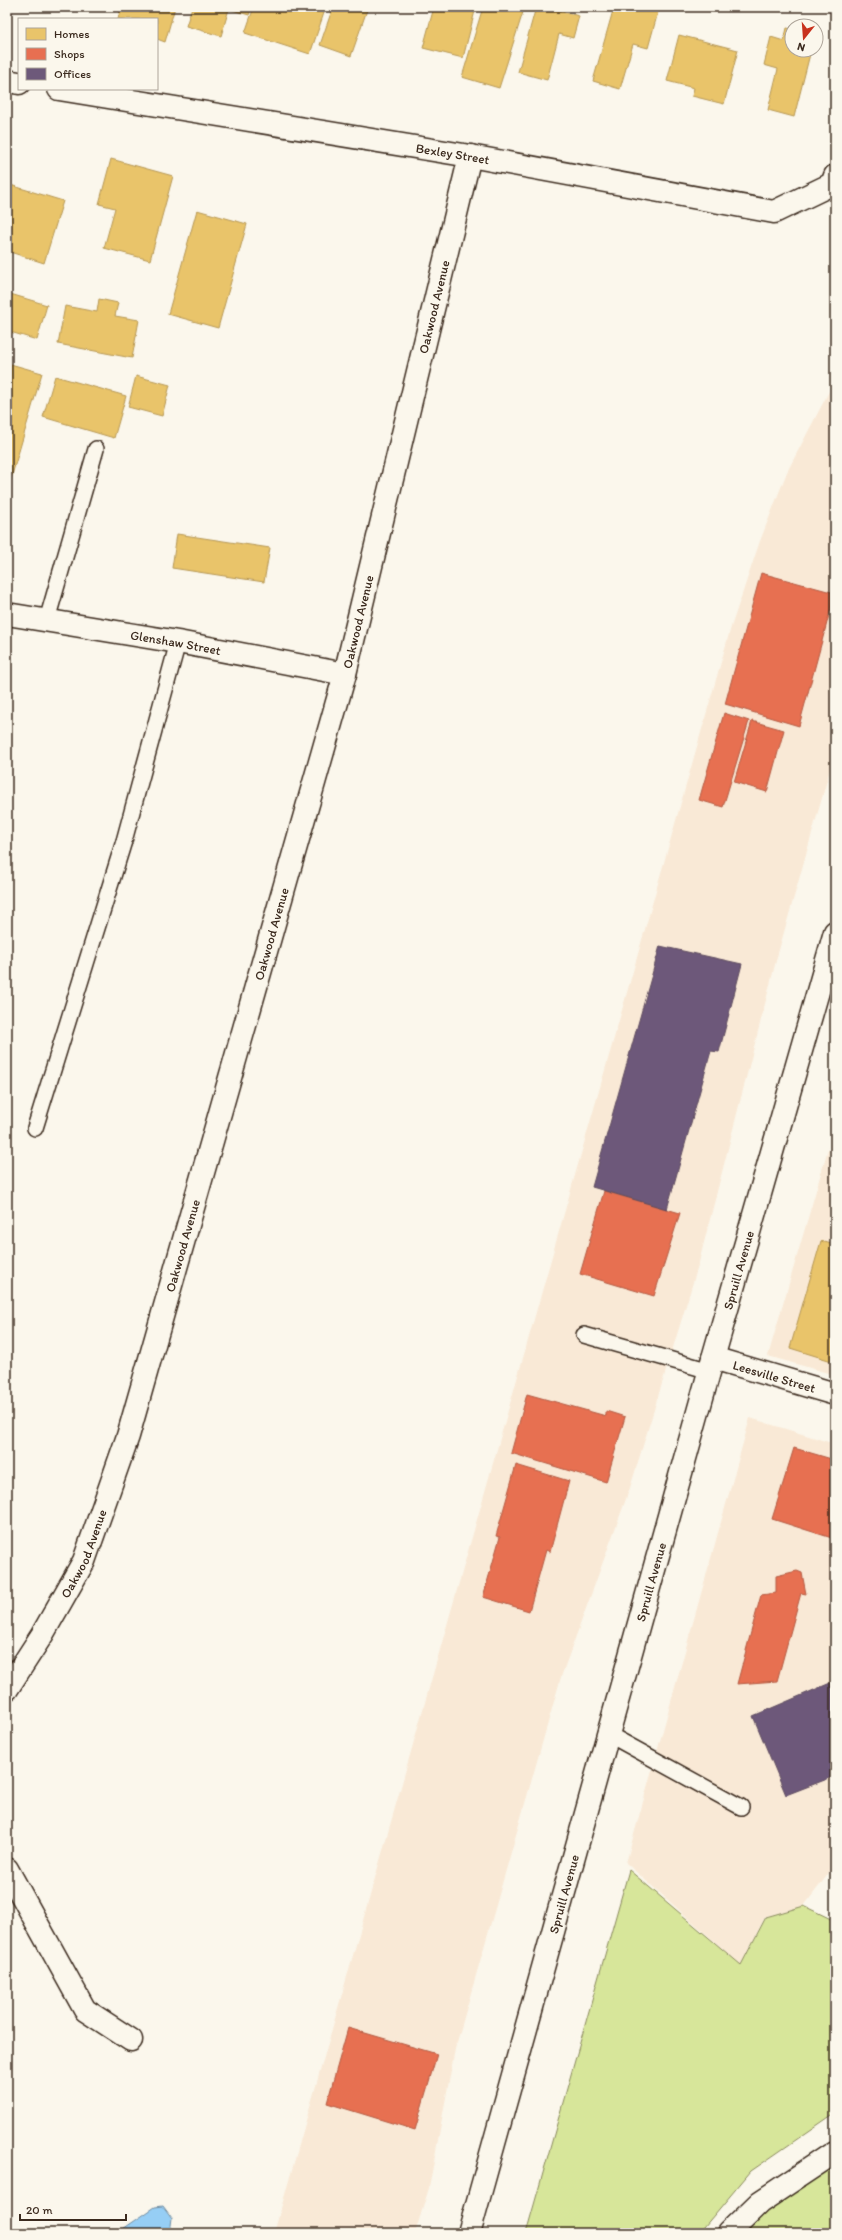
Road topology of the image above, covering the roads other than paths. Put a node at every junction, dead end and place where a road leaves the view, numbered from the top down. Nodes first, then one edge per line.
1 (7, 81) edge
2 (18, 83) edge
3 (65, 90) edge
4 (470, 156) junction
5 (835, 176) edge
6 (96, 449) dead end
7 (7, 614) edge
8 (47, 620) junction
9 (178, 642) junction
10 (345, 674) junction
11 (835, 932) edge
12 (34, 1128) dead end
13 (584, 1335) dead end
14 (711, 1364) junction
15 (835, 1394) edge
16 (7, 1689) edge
17 (608, 1734) junction
18 (741, 1807) dead end
19 (7, 1869) edge
20 (131, 2040) dead end
21 (835, 2152) edge
22 (469, 2233) edge
23 (728, 2233) edge

1 - 2 street
3 - 4 street, Bexley Street
4 - 5 street, Bexley Street
4 - 10 street, Oakwood Avenue
6 - 8 lane
7 - 8 street, Glenshaw Street
8 - 9 street, Glenshaw Street
9 - 10 street, Glenshaw Street
9 - 12 lane
10 - 16 street, Oakwood Avenue
11 - 14 street, Spruill Avenue
13 - 14 lane
14 - 15 street, Leesville Street
14 - 17 street, Spruill Avenue
17 - 18 lane
17 - 22 street, Spruill Avenue
19 - 20 street
21 - 23 street

